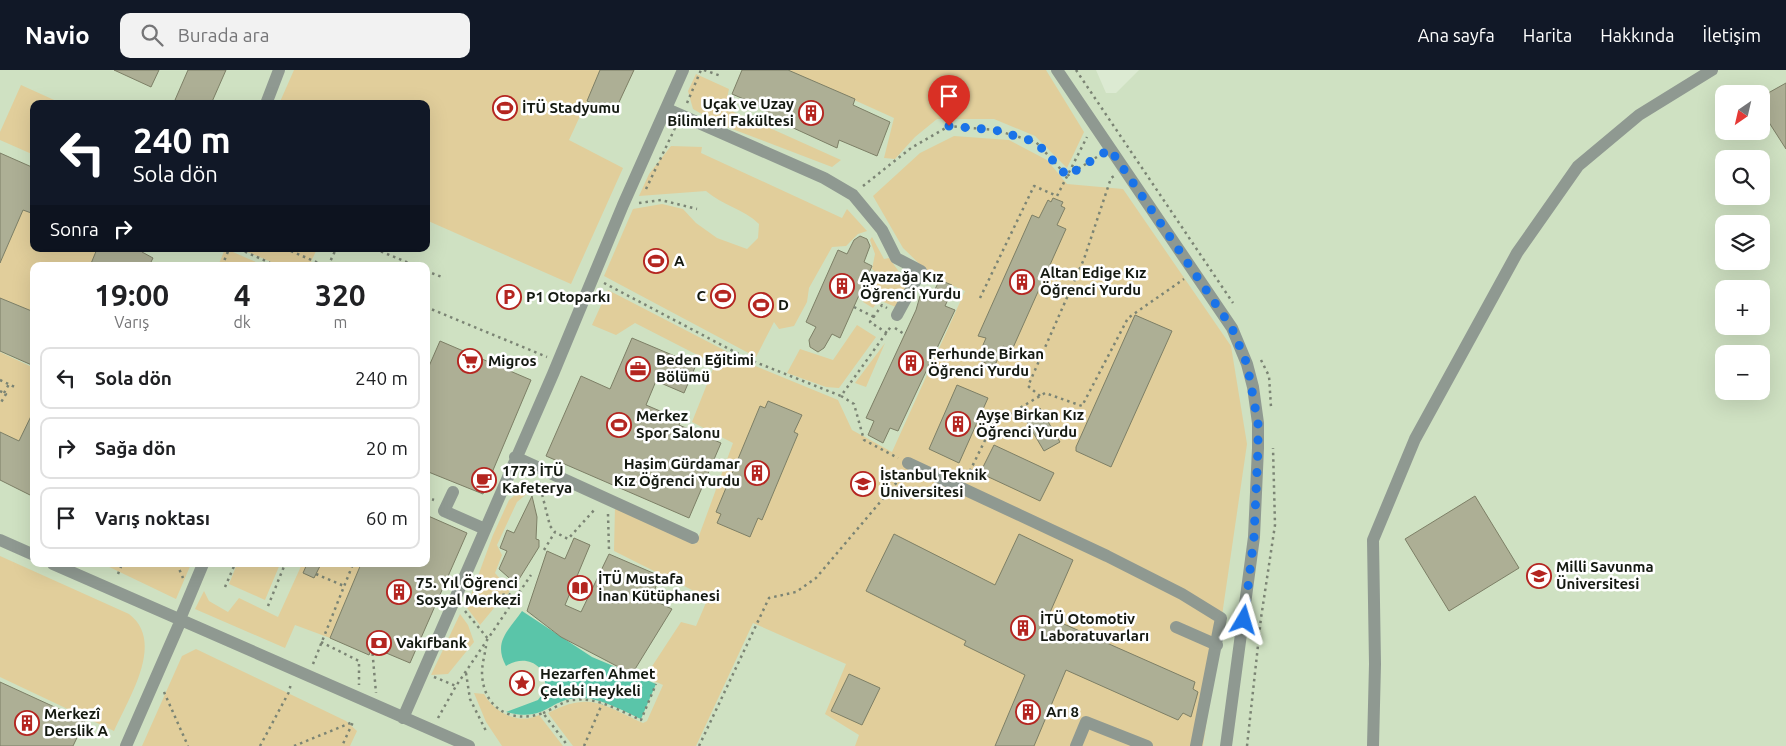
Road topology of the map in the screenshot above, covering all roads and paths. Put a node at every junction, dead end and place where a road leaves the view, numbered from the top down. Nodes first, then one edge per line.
1 (279, 70) edge
2 (683, 70) edge
3 (703, 70) edge
4 (1057, 70) edge
5 (1076, 70) edge
6 (1712, 70) edge
7 (721, 76) dead end
8 (268, 100) edge
9 (667, 109) junction
10 (681, 115) junction
11 (1093, 124) junction
12 (1110, 149) junction
13 (1123, 169) junction
14 (1067, 176) junction
15 (853, 195) junction
16 (640, 202) junction
17 (622, 205) junction
18 (697, 209) dead end
19 (636, 211) dead end
20 (245, 252) edge
21 (293, 252) edge
22 (382, 252) edge
23 (265, 262) edge
24 (317, 262) edge
25 (406, 262) edge
26 (430, 272) edge
27 (1194, 273) junction
28 (442, 277) dead end
29 (599, 291) dead end
30 (980, 298) dead end
31 (854, 307) dead end
32 (430, 309) edge
33 (1236, 310) dead end
34 (874, 316) junction
35 (894, 320) junction
36 (887, 333) junction
37 (904, 334) dead end
38 (552, 350) dead end
39 (1257, 352) dead end
40 (0, 380) edge
41 (9, 384) junction
42 (17, 388) dead end
43 (0, 391) edge
44 (4, 392) junction
45 (841, 396) junction
46 (1040, 396) junction
47 (0, 404) edge
48 (1271, 416) dead end
49 (1272, 446) dead end
50 (515, 457) junction
51 (535, 466) junction
52 (905, 469) junction
53 (962, 488) junction
54 (453, 492) dead end
55 (606, 498) junction
56 (485, 529) junction
57 (555, 532) junction
58 (693, 538) dead end
59 (0, 540) edge
60 (544, 550) dead end
61 (609, 550) dead end
62 (30, 553) edge
63 (59, 567) edge
64 (121, 567) edge
65 (202, 567) edge
66 (234, 567) edge
67 (284, 567) edge
68 (353, 567) edge
69 (118, 574) dead end
70 (316, 574) dead end
71 (531, 575) dead end
72 (344, 586) junction
73 (225, 587) dead end
74 (516, 599) junction
75 (456, 600) junction
76 (268, 606) dead end
77 (180, 619) junction
78 (1176, 627) dead end
79 (489, 640) junction
80 (321, 642) junction
81 (486, 644) junction
82 (1217, 645) junction
83 (372, 647) dead end
84 (318, 650) dead end
85 (295, 672) junction
86 (423, 672) junction
87 (466, 672) junction
88 (656, 684) dead end
89 (456, 686) junction
90 (164, 692) dead end
91 (358, 699) junction
92 (602, 704) junction
93 (378, 708) junction
94 (543, 713) junction
95 (403, 718) junction
96 (432, 730) junction
97 (486, 731) dead end
98 (126, 746) edge
99 (188, 746) edge
100 (260, 746) edge
101 (294, 746) edge
102 (342, 746) edge
103 (469, 746) edge
104 (568, 746) edge
105 (584, 746) edge
106 (699, 746) edge
107 (1076, 746) edge
108 (1147, 746) edge
109 (1196, 746) edge
110 (1226, 746) edge
111 (1247, 746) edge
112 (1372, 746) edge

1 - 8 street
2 - 9 street
3 - 7 path
3 - 10 path
4 - 11 street
5 - 33 path
6 - 112 street
9 - 10 street
9 - 17 street
10 - 15 street
10 - 16 path
11 - 12 street
11 - 14 path
12 - 13 street
12 - 14 path
13 - 27 street
13 - 46 path
14 - 15 path
14 - 30 path
15 - 35 street
16 - 17 path
16 - 18 path
16 - 19 path
17 - 50 street
20 - 23 path
21 - 24 path
22 - 25 path
26 - 28 path
27 - 46 path
27 - 110 street
29 - 45 path
31 - 34 path
32 - 38 path
34 - 35 path
34 - 36 path
35 - 36 path
35 - 37 path
36 - 45 path
39 - 48 path
40 - 41 path
41 - 42 path
41 - 44 path
43 - 44 path
44 - 47 path
45 - 52 path
46 - 53 path
49 - 111 path
50 - 51 street
50 - 56 street
51 - 55 street
51 - 57 path
52 - 53 street
52 - 106 path
53 - 82 street
54 - 56 street
55 - 57 path
55 - 58 street
55 - 61 path
56 - 75 street
57 - 60 path
59 - 62 street
63 - 77 street
64 - 69 path
65 - 77 street
66 - 73 path
67 - 76 path
68 - 72 path
70 - 72 path
71 - 74 path
72 - 80 path
74 - 75 path
74 - 79 path
75 - 79 path
75 - 86 street
77 - 85 street
77 - 98 street
78 - 82 street
79 - 81 path
80 - 84 path
80 - 91 path
81 - 87 path
81 - 94 path
82 - 109 street
83 - 93 path
85 - 91 street
85 - 100 path
86 - 89 path
86 - 95 street
87 - 89 path
87 - 97 path
88 - 92 path
89 - 96 path
90 - 99 path
91 - 93 street
92 - 94 path
92 - 105 path
93 - 95 street
94 - 104 path
95 - 96 street
96 - 103 street
101 - 102 path
107 - 108 street

